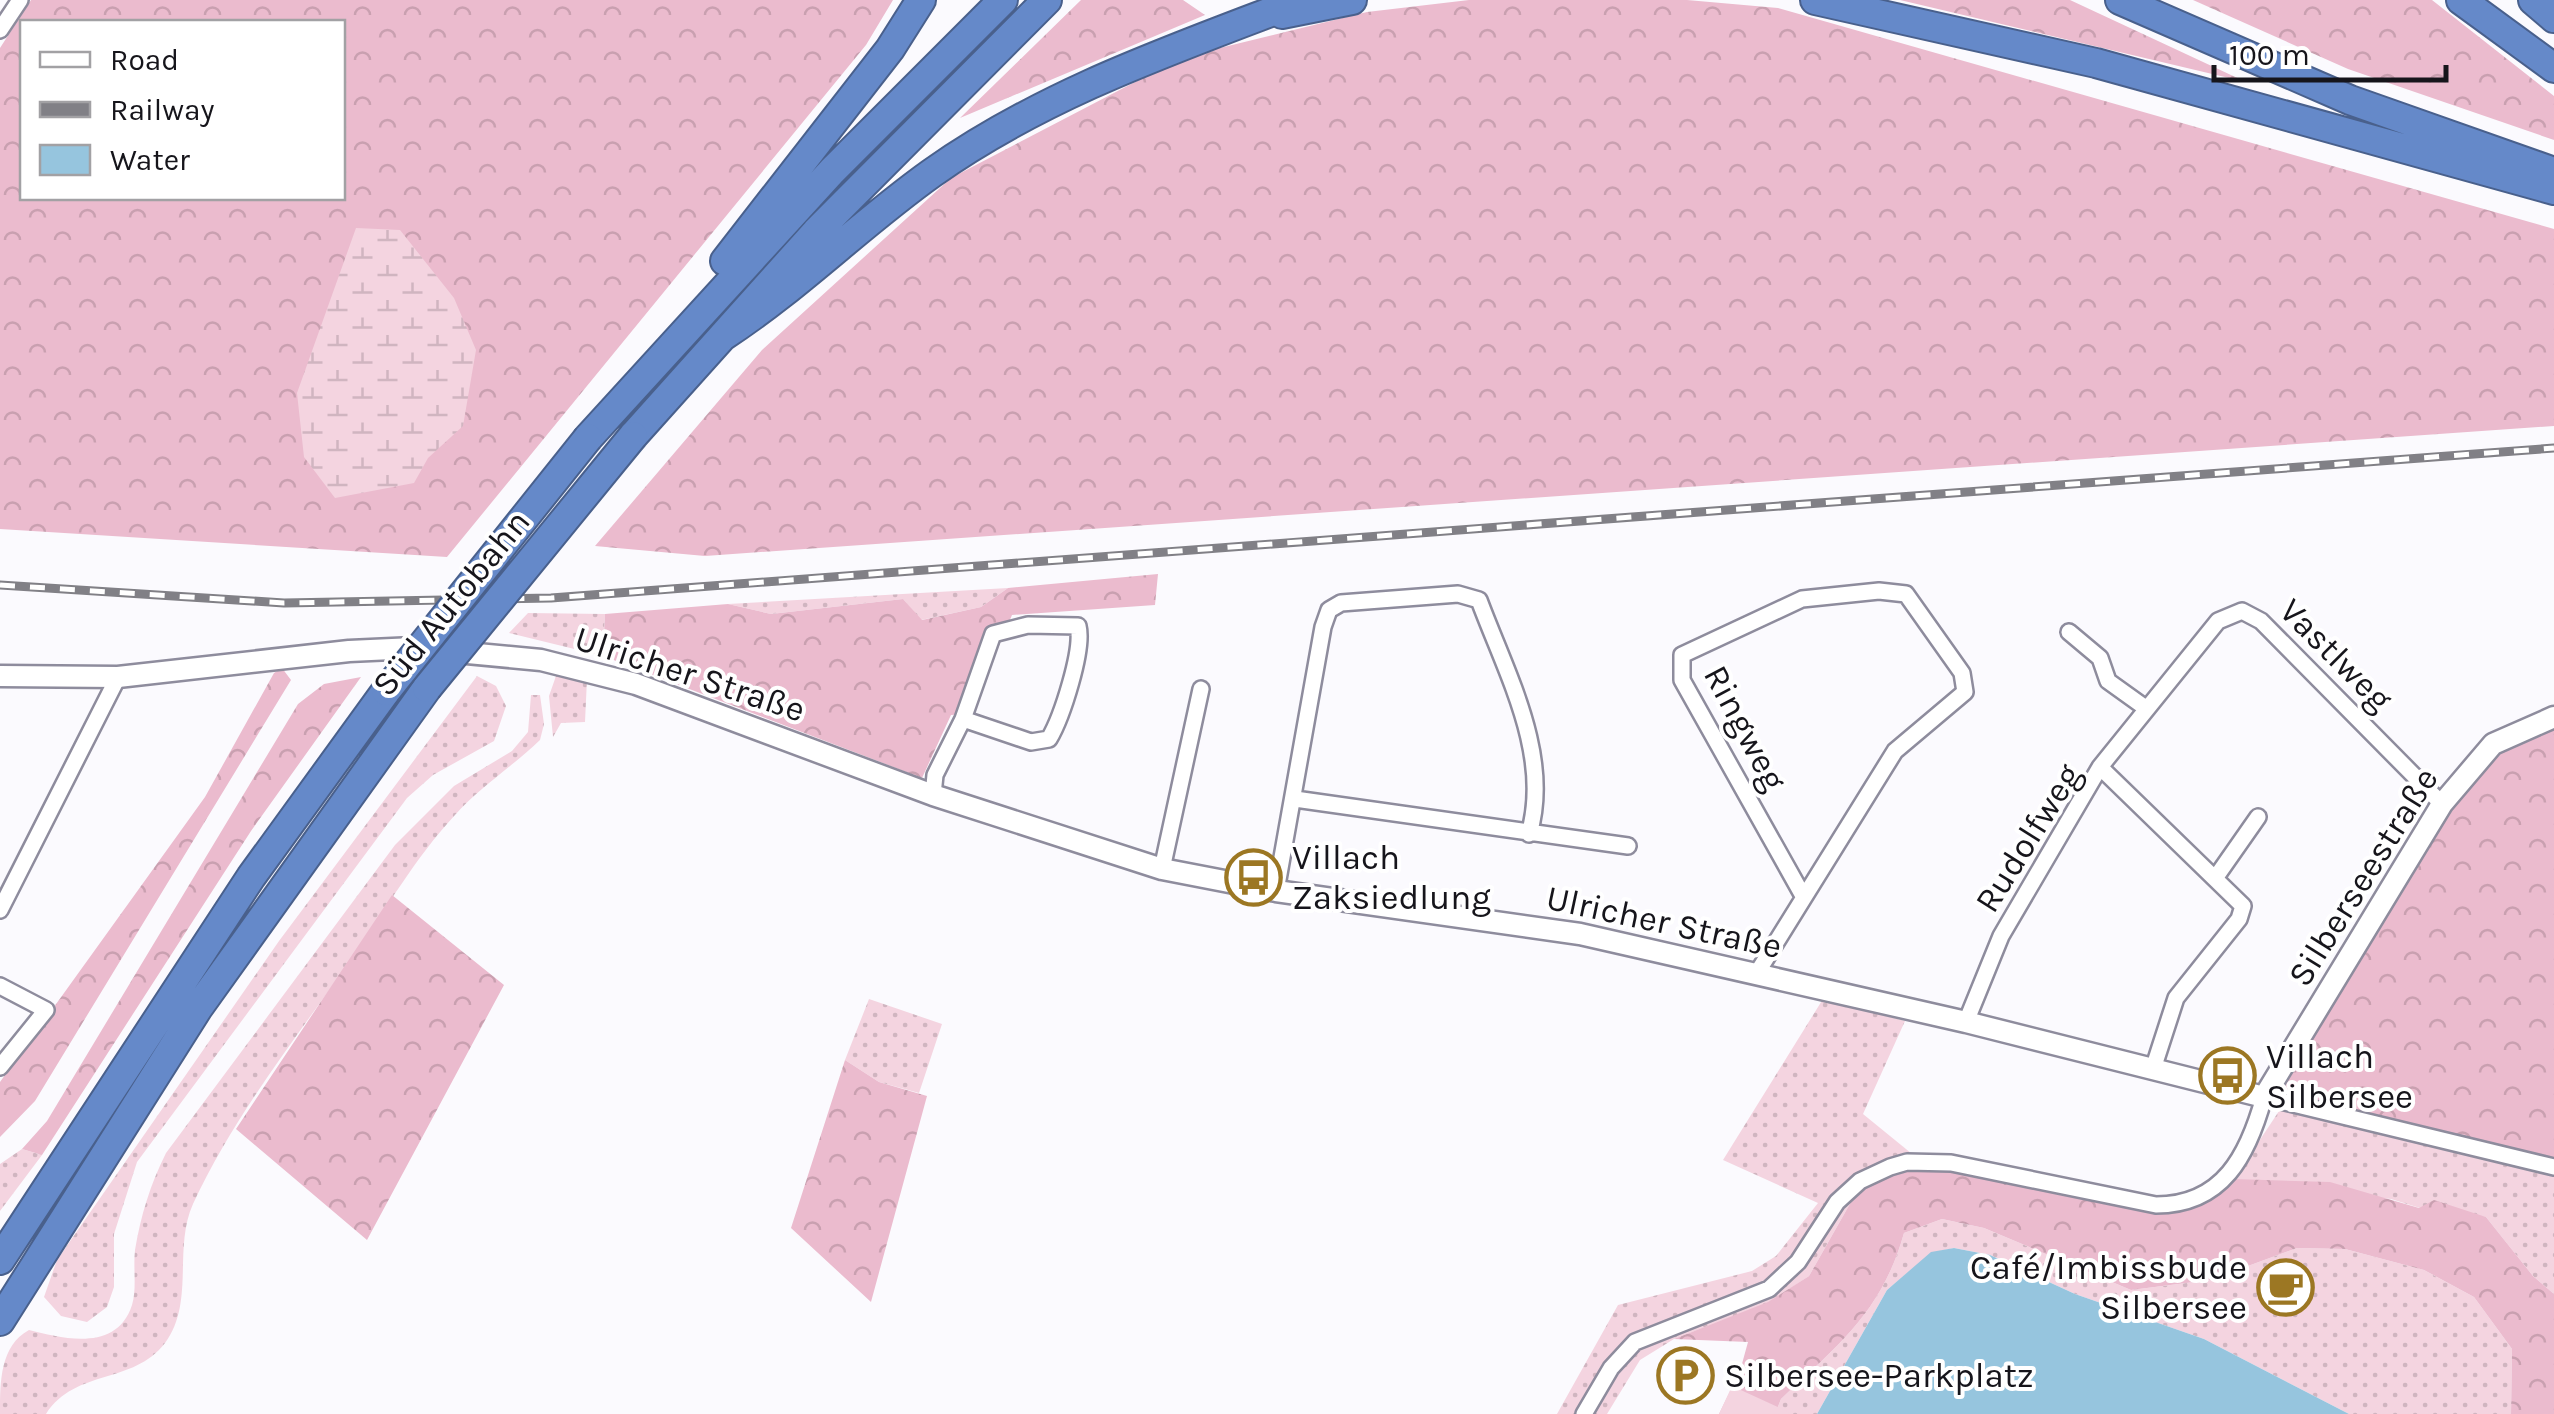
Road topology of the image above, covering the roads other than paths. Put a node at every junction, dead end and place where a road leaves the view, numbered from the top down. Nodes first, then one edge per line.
1 (20, 0) edge
2 (920, 0) edge
3 (1002, 0) edge
4 (1046, 0) edge
5 (1302, 0) edge
6 (1352, 0) edge
7 (1815, 0) edge
8 (2461, 0) edge
9 (2533, 0) edge
10 (2122, 2) edge
11 (2554, 18) edge
12 (1247, 21) junction
13 (0, 30) edge
14 (2554, 68) edge
15 (2554, 172) edge
16 (2554, 190) edge
17 (684, 331) junction
18 (722, 336) junction
19 (2069, 632) dead end
20 (0, 676) edge
21 (118, 678) junction
22 (1201, 689) dead end
23 (2146, 709) junction
24 (2554, 717) edge
25 (962, 719) junction
26 (2100, 767) junction
27 (933, 794) junction
28 (1295, 799) junction
29 (2442, 804) junction
30 (2258, 817) dead end
31 (1529, 834) junction
32 (1628, 846) dead end
33 (1162, 869) junction
34 (2216, 878) junction
35 (1276, 892) junction
36 (1802, 894) junction
37 (0, 910) edge
38 (1756, 974) junction
39 (0, 986) edge
40 (1966, 1022) junction
41 (0, 1067) edge
42 (2152, 1069) junction
43 (2264, 1097) junction
44 (2554, 1167) edge
45 (0, 1260) edge
46 (0, 1321) edge
47 (1584, 1414) edge

1 - 13 street
2 - 17 highway
3 - 17 highway, Süd Autobahn
4 - 18 highway, Süd Autobahn
5 - 12 highway
6 - 12 highway
7 - 16 highway
8 - 14 highway
9 - 11 highway
10 - 15 highway
12 - 18 highway
17 - 45 highway, Süd Autobahn, bridge
18 - 46 highway, Süd Autobahn, bridge
19 - 23 street
20 - 21 street, Ulricher Straße
21 - 27 street, Ulricher Straße
21 - 37 street
22 - 33 street
23 - 26 street, Vastlweg
23 - 29 street, Vastlweg
24 - 29 street, Silberseestraße
25 - 25 street
25 - 27 street
26 - 34 street, Rudolfweg
26 - 40 street, Rudolfweg
27 - 33 street, Ulricher Straße
28 - 31 street
28 - 31 street
28 - 35 street
29 - 43 street, Silberseestraße
30 - 34 street
31 - 32 street
33 - 35 street, Ulricher Straße
34 - 42 street, Rudolfweg
35 - 38 street, Ulricher Straße
36 - 36 street, Ringweg
36 - 38 street, Ringweg
38 - 40 street, Ulricher Straße
39 - 41 street
40 - 42 street, Ulricher Straße
42 - 43 street, Ulricher Straße
43 - 44 street
43 - 47 street, Silberseestraße

